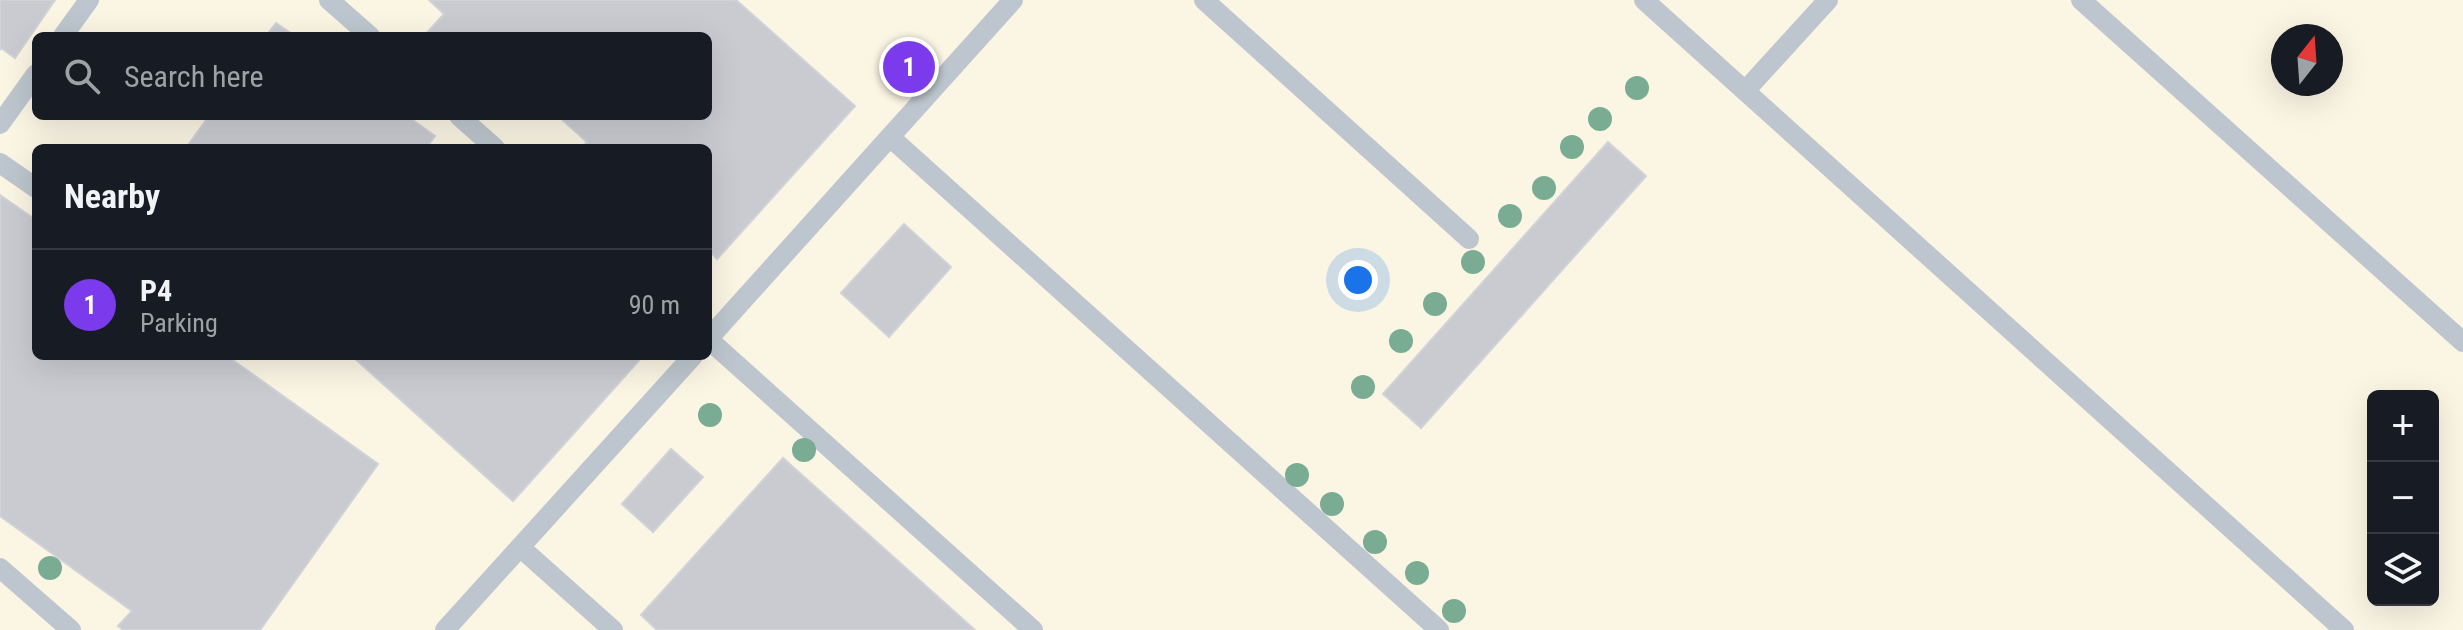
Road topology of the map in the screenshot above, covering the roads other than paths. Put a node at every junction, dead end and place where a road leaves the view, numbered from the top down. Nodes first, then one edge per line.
1 (89, 0) edge
2 (329, 0) edge
3 (1013, 0) edge
4 (1204, 0) edge
5 (1644, 0) edge
6 (1828, 0) edge
7 (2081, 0) edge
8 (66, 32) edge
9 (365, 32) edge
10 (32, 80) edge
11 (1745, 91) junction
12 (464, 120) edge
13 (0, 124) edge
14 (890, 137) junction
15 (490, 144) edge
16 (0, 163) edge
17 (32, 185) edge
18 (1469, 239) dead end
19 (712, 335) edge
20 (2463, 342) edge
21 (712, 343) edge
22 (689, 360) edge
23 (521, 548) junction
24 (0, 568) edge
25 (71, 630) edge
26 (445, 630) edge
27 (613, 630) edge
28 (1033, 630) edge
29 (1439, 630) edge
30 (2344, 630) edge

1 - 8 lane
2 - 9 lane
3 - 14 lane
4 - 18 lane
5 - 11 lane
6 - 11 lane
7 - 20 lane
10 - 13 lane
11 - 30 lane
12 - 15 lane
14 - 19 lane
14 - 29 lane
16 - 17 lane
21 - 28 lane
22 - 23 lane
23 - 26 lane
23 - 27 lane
24 - 25 lane

